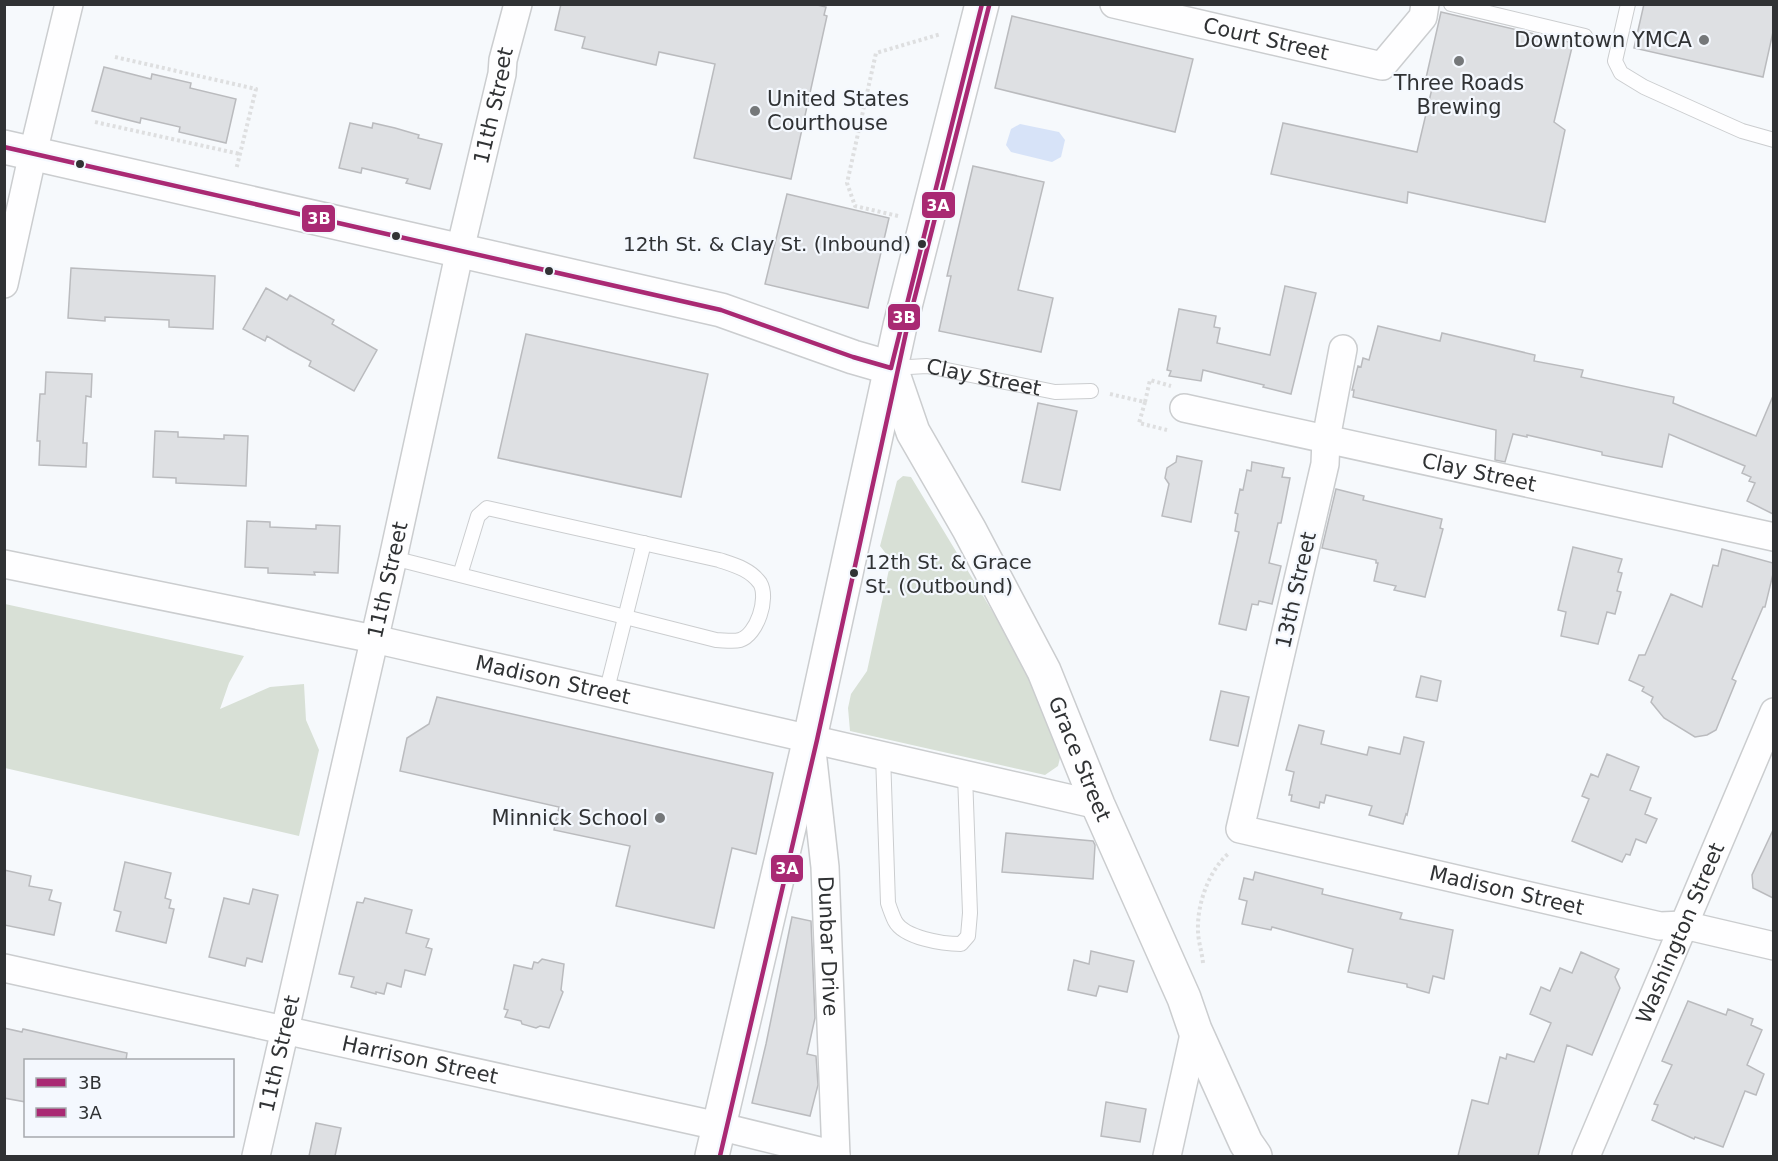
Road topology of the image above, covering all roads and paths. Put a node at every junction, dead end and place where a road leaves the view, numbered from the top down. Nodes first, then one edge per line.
1 (69, 4) edge
2 (518, 4) edge
3 (982, 4) edge
4 (1114, 4) edge
5 (1425, 4) edge
6 (1451, 4) edge
7 (1628, 4) edge
8 (941, 34) dead end
9 (1585, 36) dead end
10 (115, 57) dead end
11 (95, 122) dead end
12 (1773, 140) edge
13 (19, 150) edge
14 (240, 154) junction
15 (236, 174) dead end
16 (898, 216) dead end
17 (460, 250) junction
18 (4, 284) edge
19 (1342, 349) dead end
20 (891, 368) junction
21 (1097, 392) joint
22 (1182, 398) joint
23 (1145, 402) junction
24 (1170, 431) dead end
25 (1326, 439) junction
26 (1773, 537) edge
27 (644, 543) junction
28 (393, 558) junction
29 (4, 564) edge
30 (460, 575) junction
31 (625, 617) junction
32 (374, 639) junction
33 (606, 693) junction
34 (1773, 712) edge
35 (810, 738) junction
36 (883, 755) junction
37 (966, 775) junction
38 (1098, 805) junction
39 (1237, 839) junction
40 (1684, 925) junction
41 (1773, 946) edge
42 (1203, 967) dead end
43 (4, 968) edge
44 (1195, 1030) junction
45 (284, 1031) junction
46 (715, 1141) edge
47 (256, 1156) edge
48 (836, 1156) edge
49 (1167, 1156) edge
50 (1255, 1156) edge
51 (1586, 1156) edge

1 - 13 street
2 - 17 street, 11th Street
3 - 20 main road
4 - 5 street, Court Street
6 - 9 lane
7 - 12 lane
8 - 16 path
10 - 14 path
11 - 14 path
13 - 17 main road, Clay Street
13 - 18 street
14 - 15 path
17 - 20 main road, Clay Street
17 - 28 street, 11th Street
19 - 25 street, 13th Street
20 - 21 lane, Clay Street
20 - 35 main road
20 - 38 main road, Grace Street
21 - 23 path
22 - 23 path
22 - 25 street, Clay Street
23 - 24 path
25 - 26 street, Clay Street
25 - 39 street, 13th Street
27 - 30 lane
27 - 31 lane
27 - 31 lane
28 - 30 lane
28 - 32 street, 11th Street
29 - 32 street, Madison Street
30 - 31 lane
31 - 33 lane
32 - 33 street, Madison Street
32 - 45 street, 11th Street
33 - 35 street, Madison Street
34 - 40 street, Washington Street
35 - 36 street, Madison Street
35 - 46 main road
35 - 48 street, Dunbar Drive
36 - 37 street, Madison Street
36 - 37 lane
37 - 38 street, Madison Street
38 - 44 main road, Grace Street
39 - 40 street, Madison Street
39 - 42 path
40 - 41 street, Madison Street
40 - 51 street, Washington Street
43 - 45 street, Harrison Street
44 - 49 street
44 - 50 main road, Grace Street
45 - 46 street, Harrison Street
45 - 47 street, 11th Street
46 - 48 street, Harrison Street

